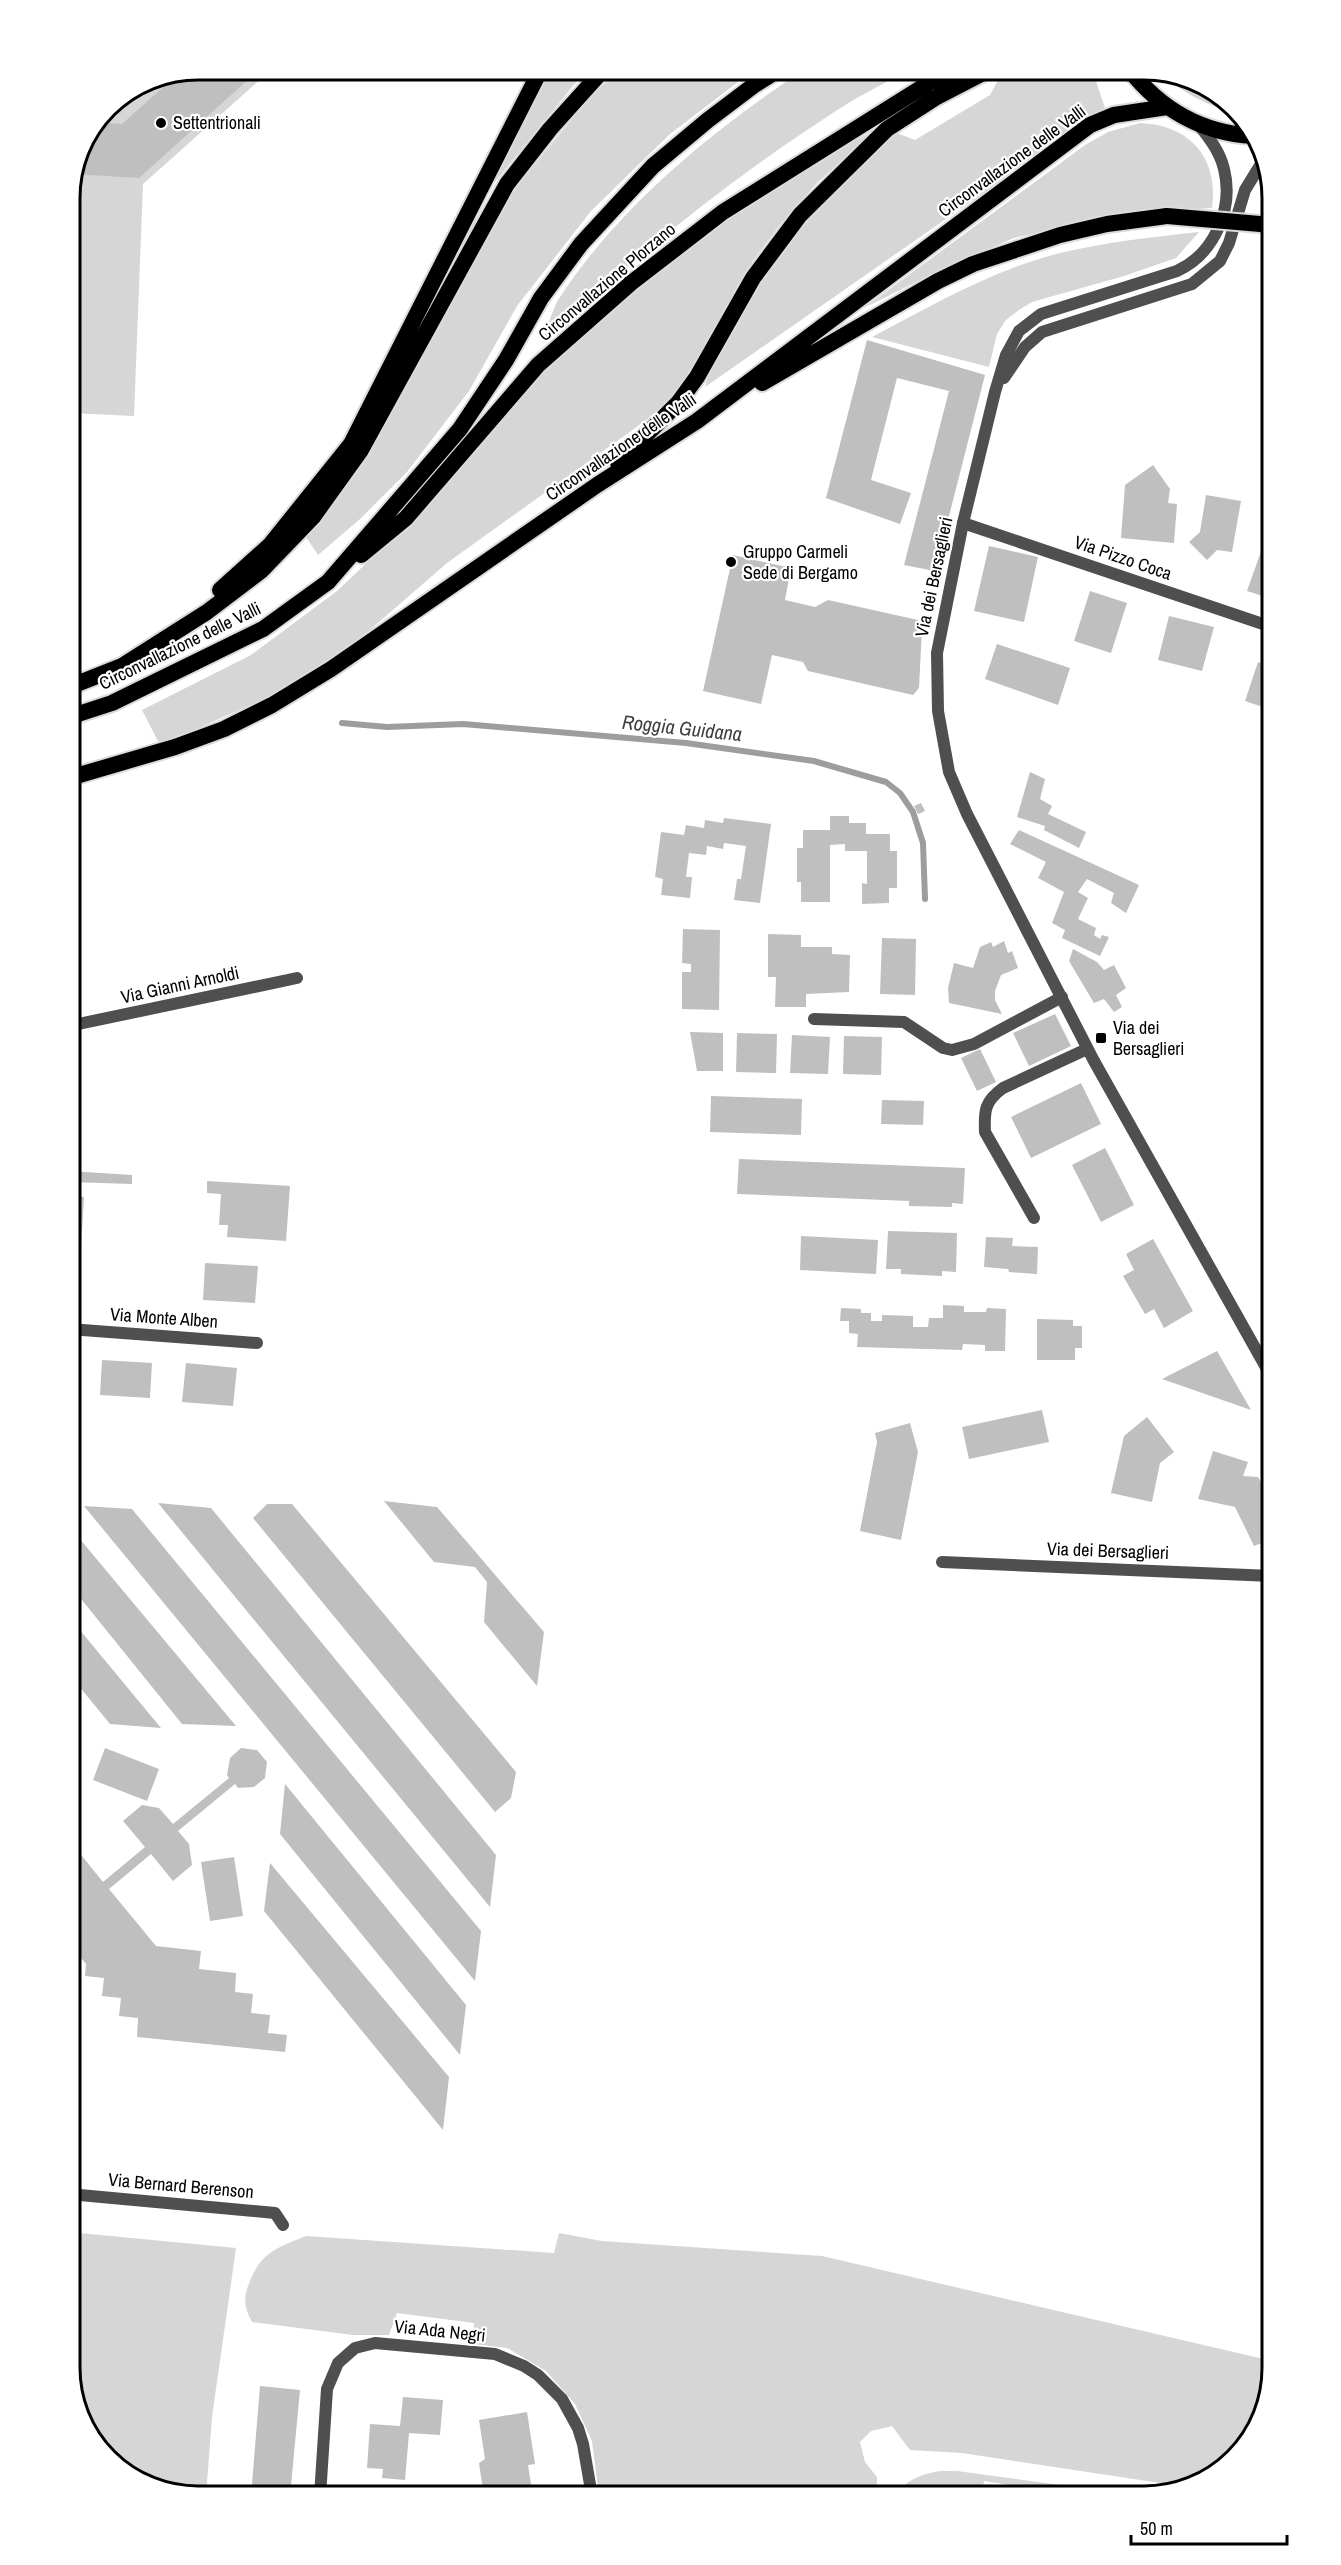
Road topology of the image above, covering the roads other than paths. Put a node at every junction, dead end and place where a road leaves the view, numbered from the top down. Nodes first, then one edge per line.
1 (535, 80) edge
2 (594, 80) edge
3 (764, 80) edge
4 (935, 80) edge
5 (970, 80) edge
6 (1139, 80) edge
7 (1167, 107) junction
8 (1199, 125) junction
9 (1243, 135) edge
10 (1258, 169) edge
11 (1262, 224) edge
12 (995, 392) junction
13 (697, 421) junction
14 (597, 485) junction
15 (963, 523) junction
16 (328, 582) junction
17 (1262, 624) edge
18 (80, 673) edge
19 (80, 683) edge
20 (80, 713) edge
21 (80, 775) edge
22 (297, 978) dead end
23 (1062, 997) junction
24 (813, 1019) dead end
25 (80, 1024) edge
26 (1087, 1048) junction
27 (1034, 1218) dead end
28 (80, 1330) edge
29 (257, 1343) dead end
30 (1262, 1360) edge
31 (942, 1562) dead end
32 (1262, 1576) edge
33 (80, 2195) edge
34 (283, 2225) dead end
35 (321, 2485) edge
36 (590, 2485) edge

1 - 18 highway
2 - 19 highway
3 - 16 highway, Circonvallazione delle Valli
4 - 16 highway, Circonvallazione Plorzano
5 - 14 highway
6 - 7 highway
7 - 8 highway
7 - 13 highway, Circonvallazione delle Valli
8 - 9 highway
8 - 12 street, Via dei Bersaglieri
10 - 12 street, Via dei Bersaglieri
11 - 13 highway, bridge
12 - 15 street, Via dei Bersaglieri
13 - 14 highway, Circonvallazione delle Valli
14 - 21 highway, Circonvallazione delle Valli
15 - 17 street, Via Pizzo Coca
15 - 23 street, Via dei Bersaglieri
16 - 20 highway, Circonvallazione delle Valli
22 - 25 street, Via Gianni Arnoldi
23 - 24 street
23 - 26 street, Via dei Bersaglieri
26 - 27 street
26 - 30 street, Via dei Bersaglieri
28 - 29 street, Via Monte Alben
31 - 32 street, Via dei Bersaglieri
33 - 34 street, Via Bernard Berenson
35 - 36 street, Via Ada Negri

